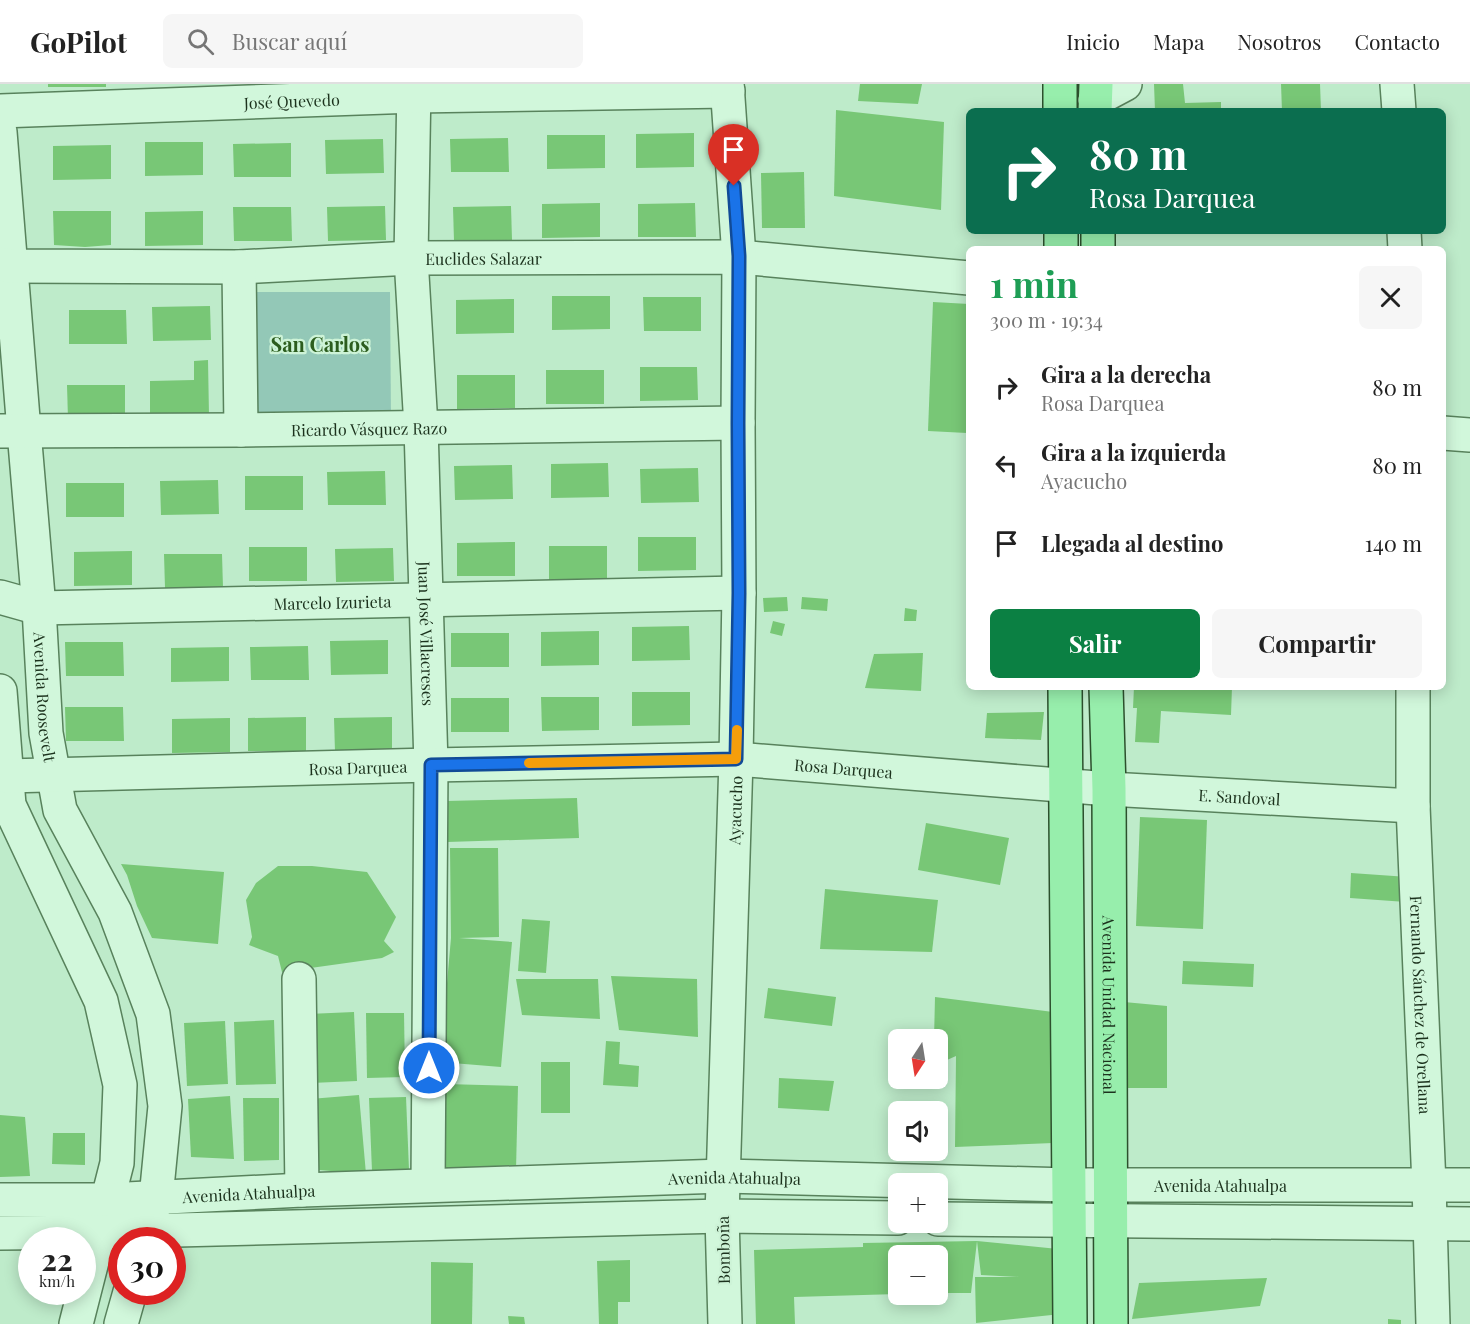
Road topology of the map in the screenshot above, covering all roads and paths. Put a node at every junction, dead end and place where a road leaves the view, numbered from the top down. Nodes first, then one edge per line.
1 (1060, 84) edge
2 (1125, 84) edge
3 (1397, 84) edge
4 (727, 88) edge
5 (414, 90) edge
6 (1095, 98) edge
7 (1060, 108) edge
8 (1399, 108) edge
9 (0, 111) edge
10 (0, 132) edge
11 (739, 256) junction
12 (411, 258) junction
13 (6, 265) edge
14 (239, 267) junction
15 (966, 278) edge
16 (738, 423) junction
17 (421, 427) junction
18 (241, 430) junction
19 (12, 431) edge
20 (1446, 433) edge
21 (1470, 435) edge
22 (739, 593) junction
23 (0, 597) edge
24 (426, 599) junction
25 (39, 608) junction
26 (1065, 690) edge
27 (1106, 690) edge
28 (1413, 690) edge
29 (0, 691) edge
30 (736, 759) junction
31 (431, 765) junction
32 (7, 776) junction
33 (54, 776) junction
34 (1066, 785) junction
35 (1108, 789) junction
36 (1413, 806) junction
37 (299, 979) dead end
38 (723, 1176) junction
39 (428, 1185) junction
40 (1069, 1185) junction
41 (1111, 1185) junction
42 (1429, 1185) junction
43 (1470, 1185) edge
44 (302, 1190) junction
45 (156, 1198) junction
46 (0, 1200) edge
47 (108, 1200) junction
48 (722, 1216) junction
49 (888, 1218) edge
50 (948, 1219) edge
51 (1069, 1220) junction
52 (1111, 1221) junction
53 (1430, 1224) junction
54 (1470, 1224) edge
55 (148, 1227) edge
56 (99, 1232) junction
57 (0, 1233) edge
58 (108, 1233) edge
59 (186, 1235) edge
60 (126, 1305) edge
61 (76, 1324) edge
62 (121, 1324) edge
63 (725, 1324) edge
64 (1070, 1324) edge
65 (1111, 1324) edge
66 (1433, 1324) edge

1 - 7 main road
2 - 6 street
3 - 8 street
4 - 5 street, José Quevedo
4 - 11 street, Ayacucho
5 - 9 street, José Quevedo
5 - 12 street, Juan José Villacreses
10 - 13 street, Avenida Roosevelt
11 - 12 street, Euclides Salazar
11 - 15 street, Euclides Salazar
11 - 16 street, Ayacucho
12 - 14 street, Euclides Salazar
12 - 17 street, Juan José Villacreses
13 - 14 street, Euclides Salazar
13 - 19 street, Avenida Roosevelt
14 - 18 street
16 - 17 street, Ricardo Vásquez Razo
16 - 22 street, Ayacucho
17 - 18 street, Ricardo Vásquez Razo
17 - 24 street, Juan José Villacreses
18 - 19 street, Ricardo Vásquez Razo
19 - 25 street, Avenida Roosevelt
20 - 21 street
22 - 24 street, Marcelo Izurieta
22 - 30 street, Ayacucho
23 - 25 street, Marcelo Izurieta
24 - 25 street, Marcelo Izurieta
24 - 31 street, Juan José Villacreses
25 - 33 street, Avenida Roosevelt
26 - 34 main road
27 - 35 main road, Avenida Unidad Nacional
28 - 36 street, Fernando Sánchez de Orellana
29 - 32 street
30 - 31 street, Rosa Darquea
30 - 34 street, Rosa Darquea
30 - 38 street, Ayacucho
31 - 33 street, Rosa Darquea
31 - 39 street, Juan José Villacreses
32 - 33 street, Rosa Darquea
32 - 47 street
33 - 45 street, Avenida Roosevelt
34 - 35 street, E. Sandoval
34 - 40 main road
35 - 36 street, E. Sandoval
35 - 41 main road, Avenida Unidad Nacional
36 - 42 street, Fernando Sánchez de Orellana
37 - 44 street
38 - 39 street, Avenida Atahualpa
38 - 40 street, Avenida Atahualpa
38 - 48 street, Bomboña
39 - 44 street, Avenida Atahualpa
40 - 41 street, Avenida Atahualpa
40 - 51 main road
41 - 42 street, Avenida Atahualpa
41 - 52 main road, Avenida Unidad Nacional
42 - 43 street, Avenida Atahualpa
42 - 53 street, Fernando Sánchez de Orellana
44 - 45 street, Avenida Atahualpa
45 - 47 street, Avenida Atahualpa
45 - 55 street, Avenida Roosevelt
46 - 47 street, Avenida Atahualpa
47 - 56 street
48 - 49 street, Avenida Atahualpa
48 - 59 street, Avenida Atahualpa
48 - 63 street, Bomboña
50 - 51 street
51 - 52 street
51 - 64 main road
52 - 53 street
52 - 65 main road, Avenida Unidad Nacional
53 - 54 street
53 - 66 street, Fernando Sánchez de Orellana
56 - 57 street, Avenida Atahualpa
56 - 58 street, Avenida Atahualpa
56 - 61 street
60 - 62 street

